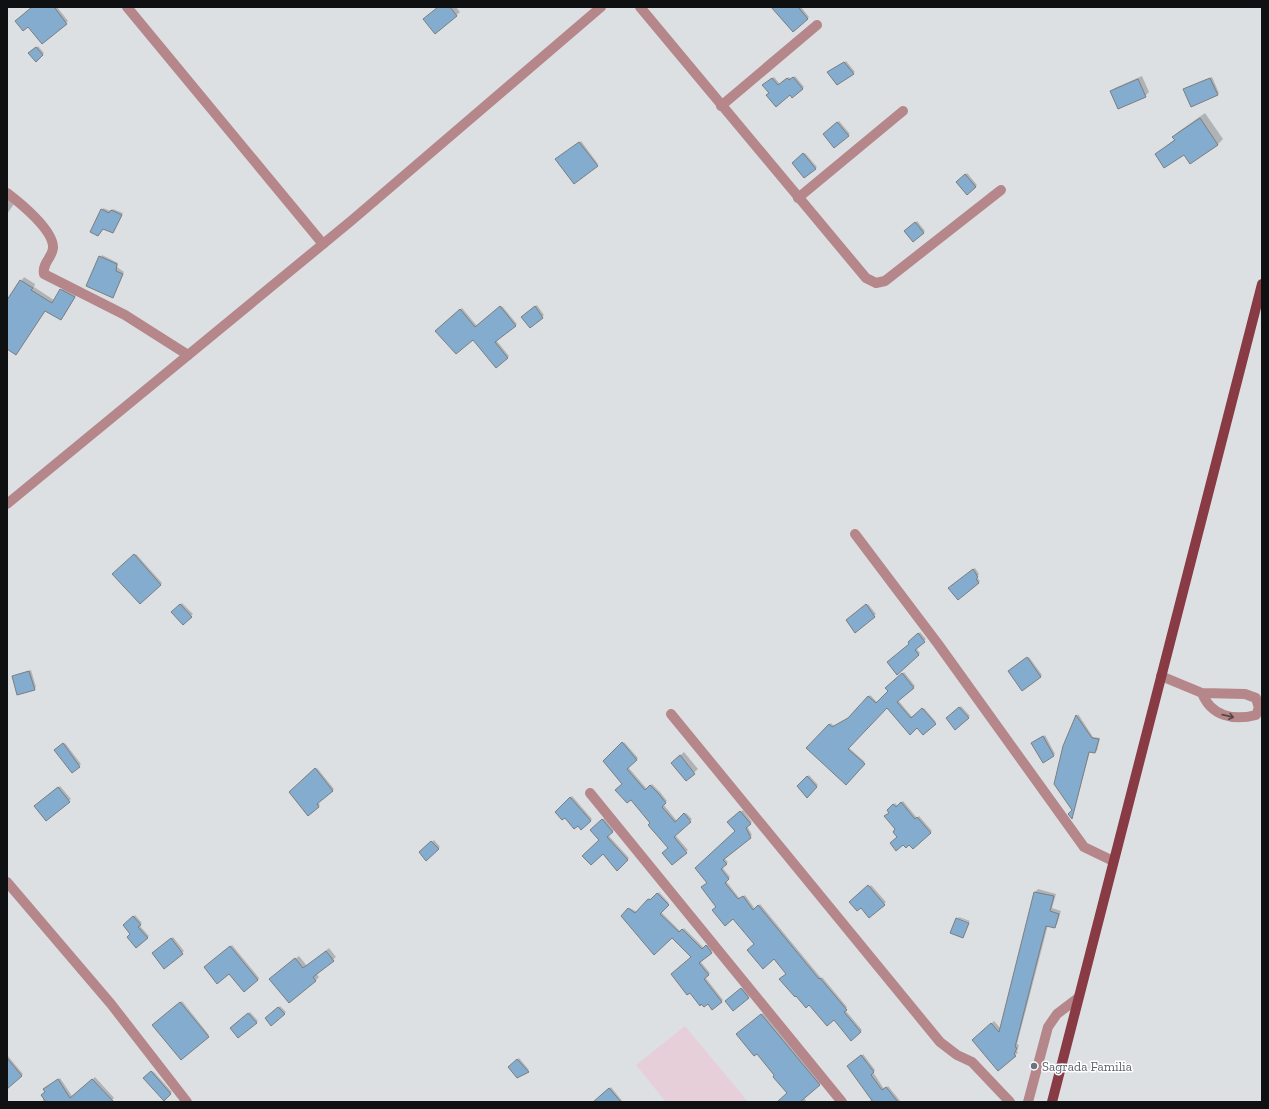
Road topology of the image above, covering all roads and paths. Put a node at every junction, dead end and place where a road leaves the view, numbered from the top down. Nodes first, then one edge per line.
1 (127, 7) edge
2 (601, 7) edge
3 (640, 7) edge
4 (817, 26) dead end
5 (722, 106) junction
6 (903, 111) dead end
7 (1002, 190) dead end
8 (7, 193) edge
9 (798, 198) junction
10 (323, 244) junction
11 (1262, 284) edge
12 (188, 355) junction
13 (7, 504) edge
14 (855, 534) dead end
15 (1161, 676) junction
16 (1202, 693) junction
17 (1260, 709) edge
18 (671, 714) dead end
19 (590, 793) dead end
20 (1113, 861) junction
21 (7, 882) edge
22 (1078, 998) junction
23 (188, 1102) edge
24 (842, 1102) edge
25 (1010, 1102) edge
26 (1028, 1102) edge
27 (1052, 1102) edge

1 - 10 street
2 - 10 street
3 - 5 street
4 - 5 street
5 - 9 street
6 - 9 street
7 - 9 street
8 - 12 street
10 - 12 street
11 - 15 main road
12 - 13 street
14 - 20 street
15 - 16 street
15 - 20 main road
16 - 17 street
16 -> 17 street
18 - 25 street
19 - 24 street
20 - 22 main road
21 - 23 street
22 - 26 street
22 - 27 main road

